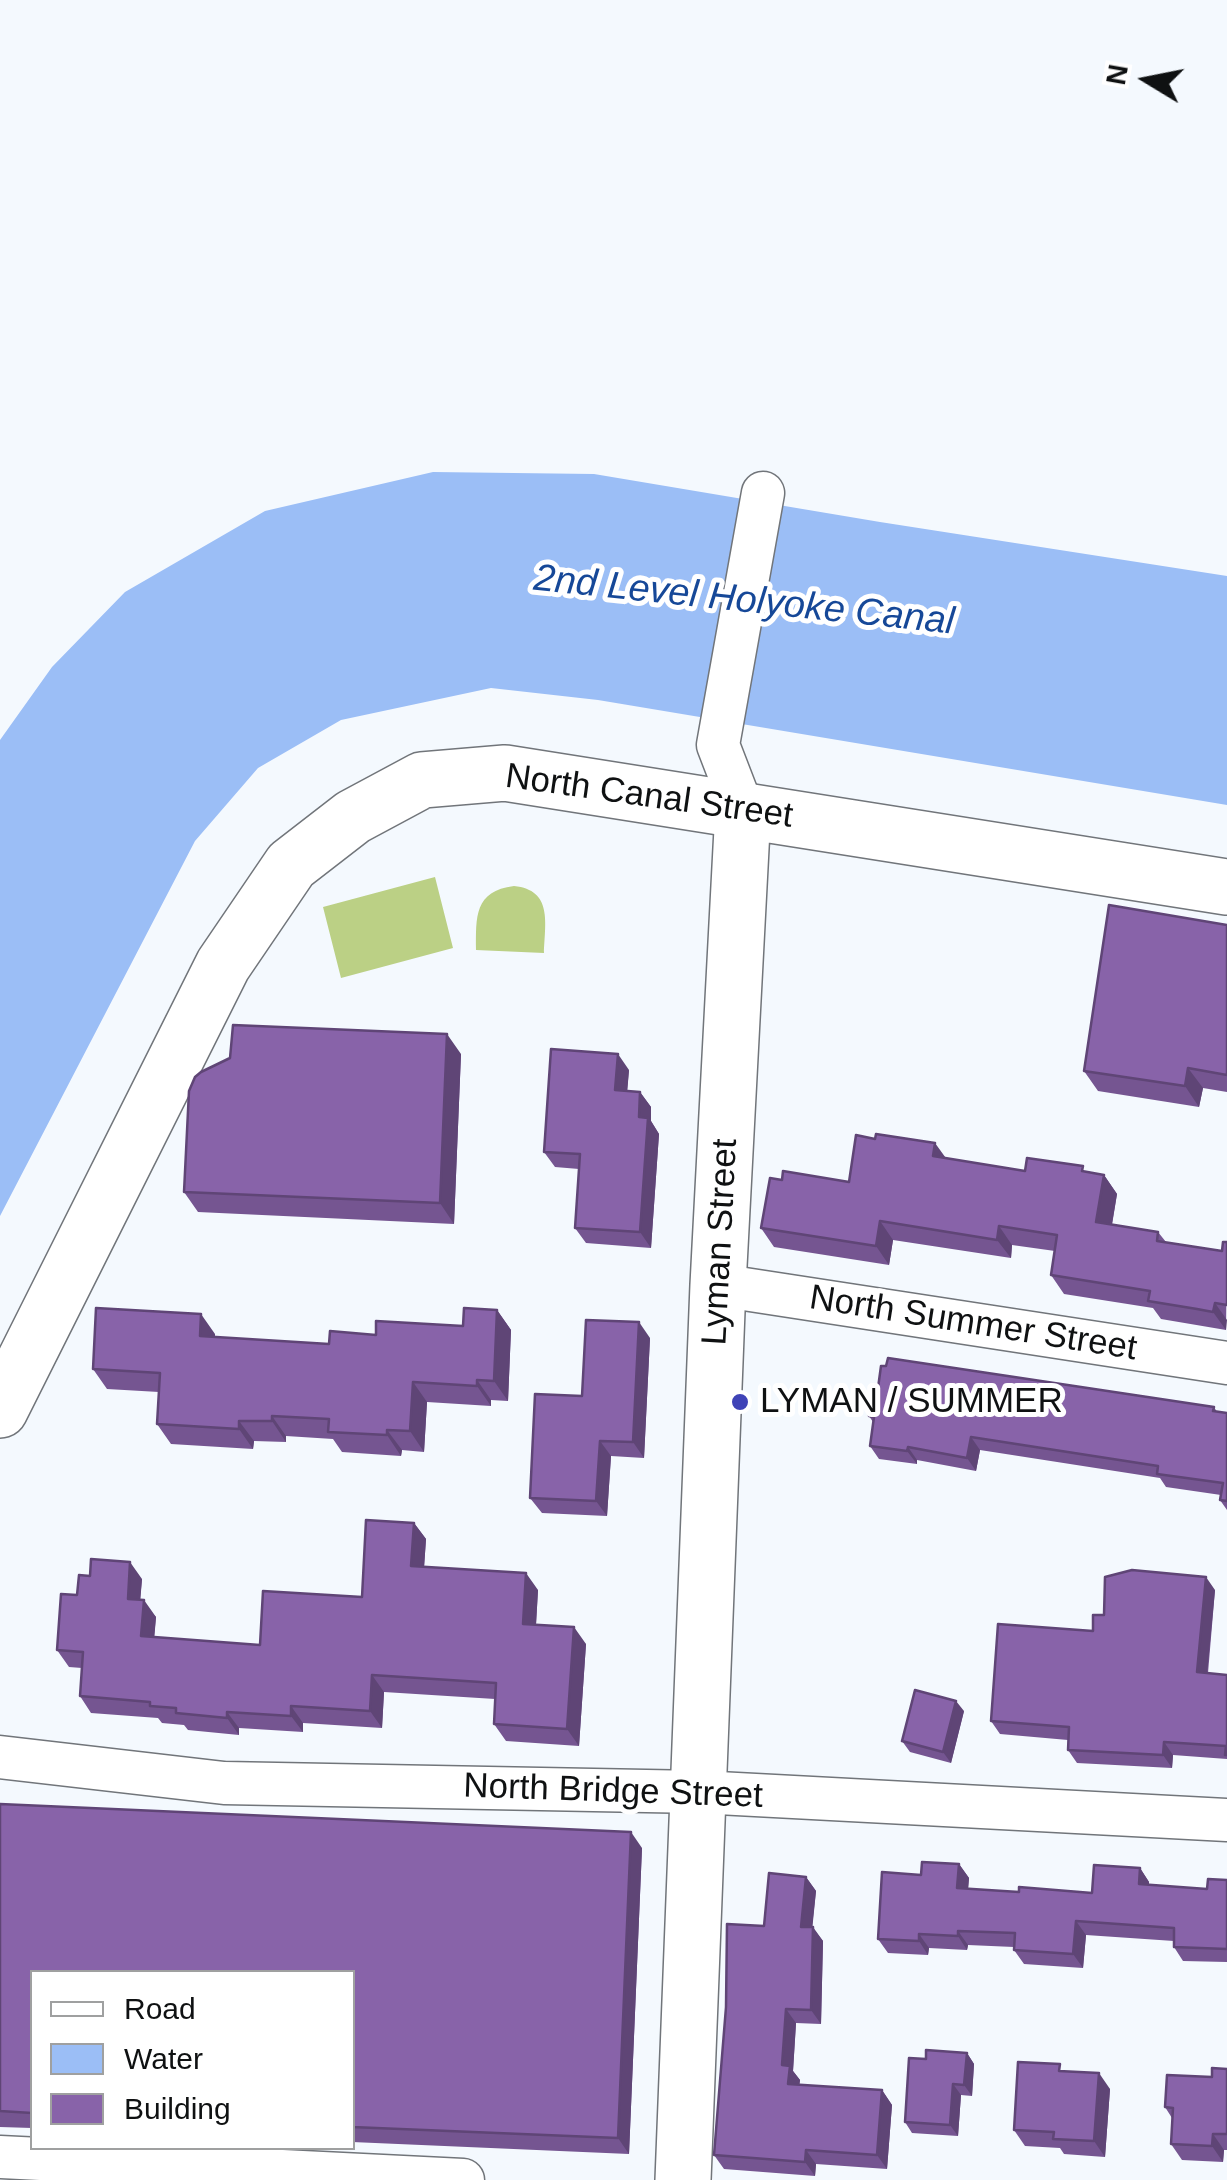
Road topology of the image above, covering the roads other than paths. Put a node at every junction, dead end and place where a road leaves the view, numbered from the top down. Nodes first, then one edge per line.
1 (763, 493) dead end
2 (743, 810) junction
3 (1227, 886) edge
4 (718, 1285) junction
5 (1227, 1363) edge
6 (0, 1410) edge
7 (0, 1757) edge
8 (699, 1792) junction
9 (1227, 1820) edge
10 (0, 2157) edge
11 (463, 2180) edge
12 (684, 2180) edge

1 - 2 street, Lyman Street
2 - 3 street, North Canal Street
2 - 4 street, Lyman Street
2 - 6 street, North Canal Street
4 - 5 street, North Summer Street
4 - 8 street, Lyman Street
7 - 8 street, North Bridge Street
8 - 9 street, North Bridge Street
8 - 12 street, Lyman Street
10 - 11 street

